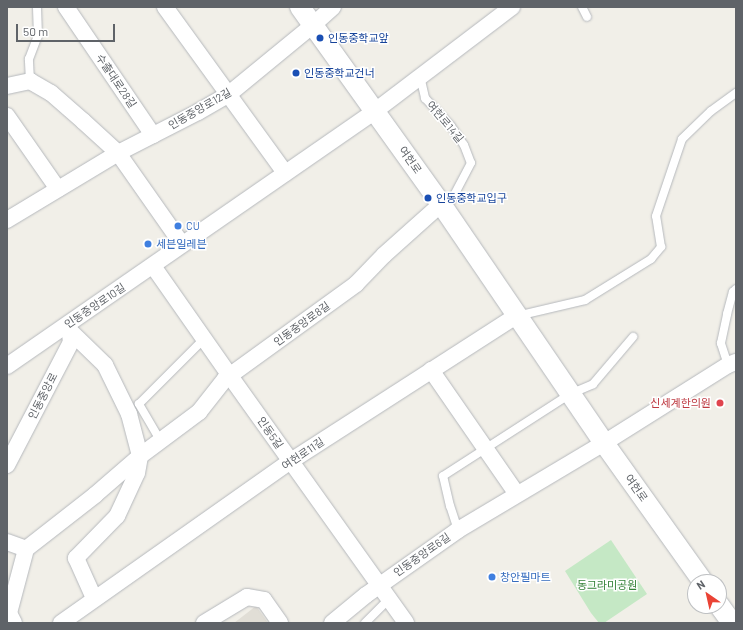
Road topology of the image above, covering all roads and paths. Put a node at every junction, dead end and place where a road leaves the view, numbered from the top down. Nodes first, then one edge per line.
1 (37, 7) edge
2 (66, 7) edge
3 (165, 7) edge
4 (300, 7) edge
5 (333, 7) edge
6 (512, 7) edge
7 (582, 7) edge
8 (587, 16) dead end
9 (313, 25) junction
10 (420, 76) junction
11 (30, 81) junction
12 (7, 86) edge
13 (736, 93) edge
14 (229, 94) junction
15 (375, 111) junction
16 (7, 116) edge
17 (153, 135) junction
18 (118, 153) junction
19 (285, 173) junction
20 (58, 189) junction
21 (441, 204) junction
22 (7, 220) edge
23 (182, 244) junction
24 (153, 266) junction
25 (736, 289) edge
26 (516, 316) junction
27 (69, 327) junction
28 (633, 337) dead end
29 (204, 339) junction
30 (732, 364) edge
31 (7, 366) edge
32 (431, 370) junction
33 (230, 376) junction
34 (570, 394) junction
35 (160, 440) junction
36 (604, 443) junction
37 (486, 449) junction
38 (140, 456) junction
39 (290, 461) junction
40 (7, 466) edge
41 (517, 494) junction
42 (458, 530) junction
43 (7, 542) edge
44 (26, 549) junction
45 (697, 574) edge
46 (379, 585) junction
47 (94, 598) junction
48 (390, 598) junction
49 (726, 614) edge
50 (82, 617) edge
51 (14, 623) edge
52 (61, 623) edge
53 (204, 623) edge
54 (280, 623) edge
55 (332, 623) edge
56 (365, 623) edge
57 (406, 623) edge
58 (732, 623) edge

1 - 11 lane
2 - 17 street, 수출대로28길
3 - 14 street
4 - 9 street, 여헌로
5 - 9 street, 인동중앙로12길
6 - 10 street
7 - 8 lane
9 - 14 street, 인동중앙로12길
9 - 15 street, 여헌로
10 - 15 street
10 - 21 lane, 여헌로14길
11 - 12 street
11 - 18 street
13 - 26 lane
14 - 17 street, 인동중앙로12길
14 - 19 street
15 - 19 street, 인동중앙로10길
15 - 21 street, 여헌로
16 - 20 street
17 - 18 street, 인동중앙로12길
18 - 20 street, 인동중앙로12길
18 - 23 street
19 - 23 street, 인동중앙로10길
20 - 22 street, 인동중앙로12길
21 - 26 street, 여헌로
21 - 33 street, 인동중앙로8길
23 - 24 street, 인동중앙로10길
24 - 27 street, 인동중앙로10길
24 - 29 street, 인동5길
25 - 30 lane
26 - 32 street, 여헌로11길
26 - 34 street, 여헌로
27 - 31 street, 인동중앙로10길
27 - 38 street
27 - 40 street, 인동중앙로
28 - 34 lane
29 - 33 street, 인동5길
29 - 35 lane
30 - 36 street, 인동중앙로6길
32 - 37 street
32 - 39 street, 여헌로11길
33 - 35 street, 인동중앙로8길
33 - 39 street, 인동5길
34 - 36 street, 여헌로
34 - 37 lane
35 - 38 street, 인동중앙로8길
36 - 41 street, 인동중앙로6길
36 - 45 street, 여헌로
37 - 41 street
37 - 42 lane
38 - 44 street, 인동중앙로8길
38 - 47 street
39 - 46 street, 인동5길
39 - 47 street, 여헌로11길
41 - 42 street, 인동중앙로6길
42 - 46 street, 인동중앙로6길
43 - 44 street
44 - 51 street
46 - 48 street, 인동5길
46 - 55 street, 인동중앙로6길
47 - 50 street, 여헌로11길
48 - 56 lane
48 - 57 street, 인동5길
49 - 58 street
50 - 52 street, 여헌로11길
53 - 54 street

